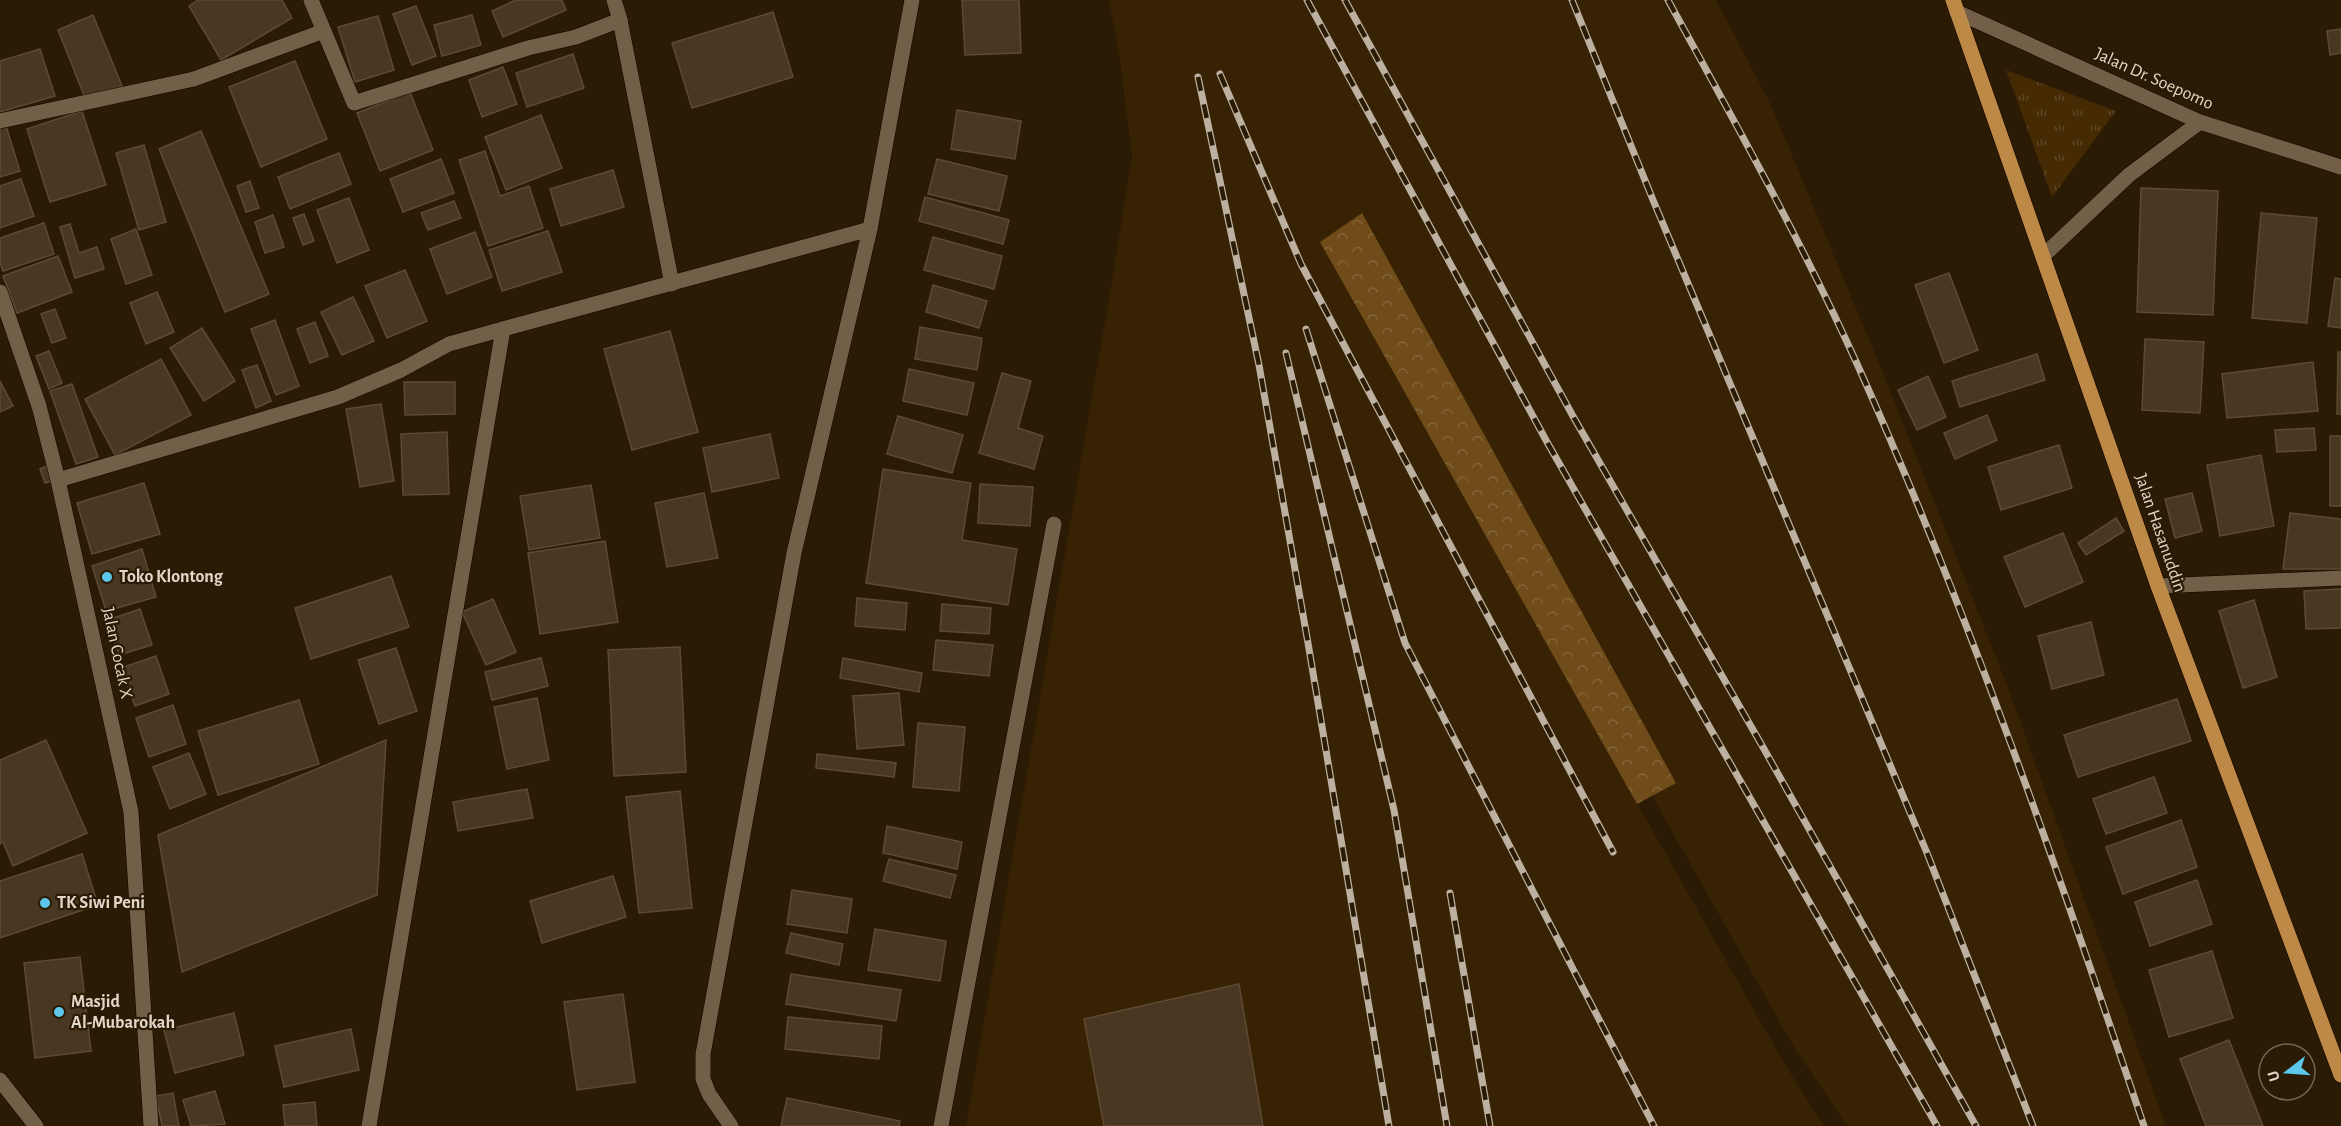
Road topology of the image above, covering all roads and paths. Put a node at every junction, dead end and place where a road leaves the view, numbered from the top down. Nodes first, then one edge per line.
1 (311, 0) edge
2 (614, 0) edge
3 (912, 0) edge
4 (1955, 6) edge
5 (620, 20) junction
6 (324, 31) junction
7 (0, 122) edge
8 (2200, 122) junction
9 (2341, 167) edge
10 (870, 229) junction
11 (2043, 256) junction
12 (672, 284) junction
13 (0, 292) edge
14 (503, 329) junction
15 (58, 480) junction
16 (1054, 524) dead end
17 (2341, 578) edge
18 (2158, 586) junction
19 (2341, 1075) edge
20 (0, 1080) edge
21 (36, 1126) edge
22 (151, 1126) edge
23 (369, 1126) edge
24 (730, 1126) edge
25 (941, 1126) edge

1 - 6 street
2 - 5 street
3 - 10 street
4 - 8 street, Jalan Dr. Soepomo
4 - 11 main road, Jalan Hasanuddin
5 - 6 street
5 - 12 street
6 - 7 street
8 - 9 street, Jalan Dr. Soepomo
8 - 11 street
10 - 12 street
10 - 24 street
11 - 18 main road, Jalan Hasanuddin
12 - 14 street
13 - 15 street, Jalan Cocak X
14 - 15 street
14 - 23 street
15 - 22 street, Jalan Cocak X
16 - 25 street
17 - 18 street
18 - 19 main road, Jalan Hasanuddin
20 - 21 street

